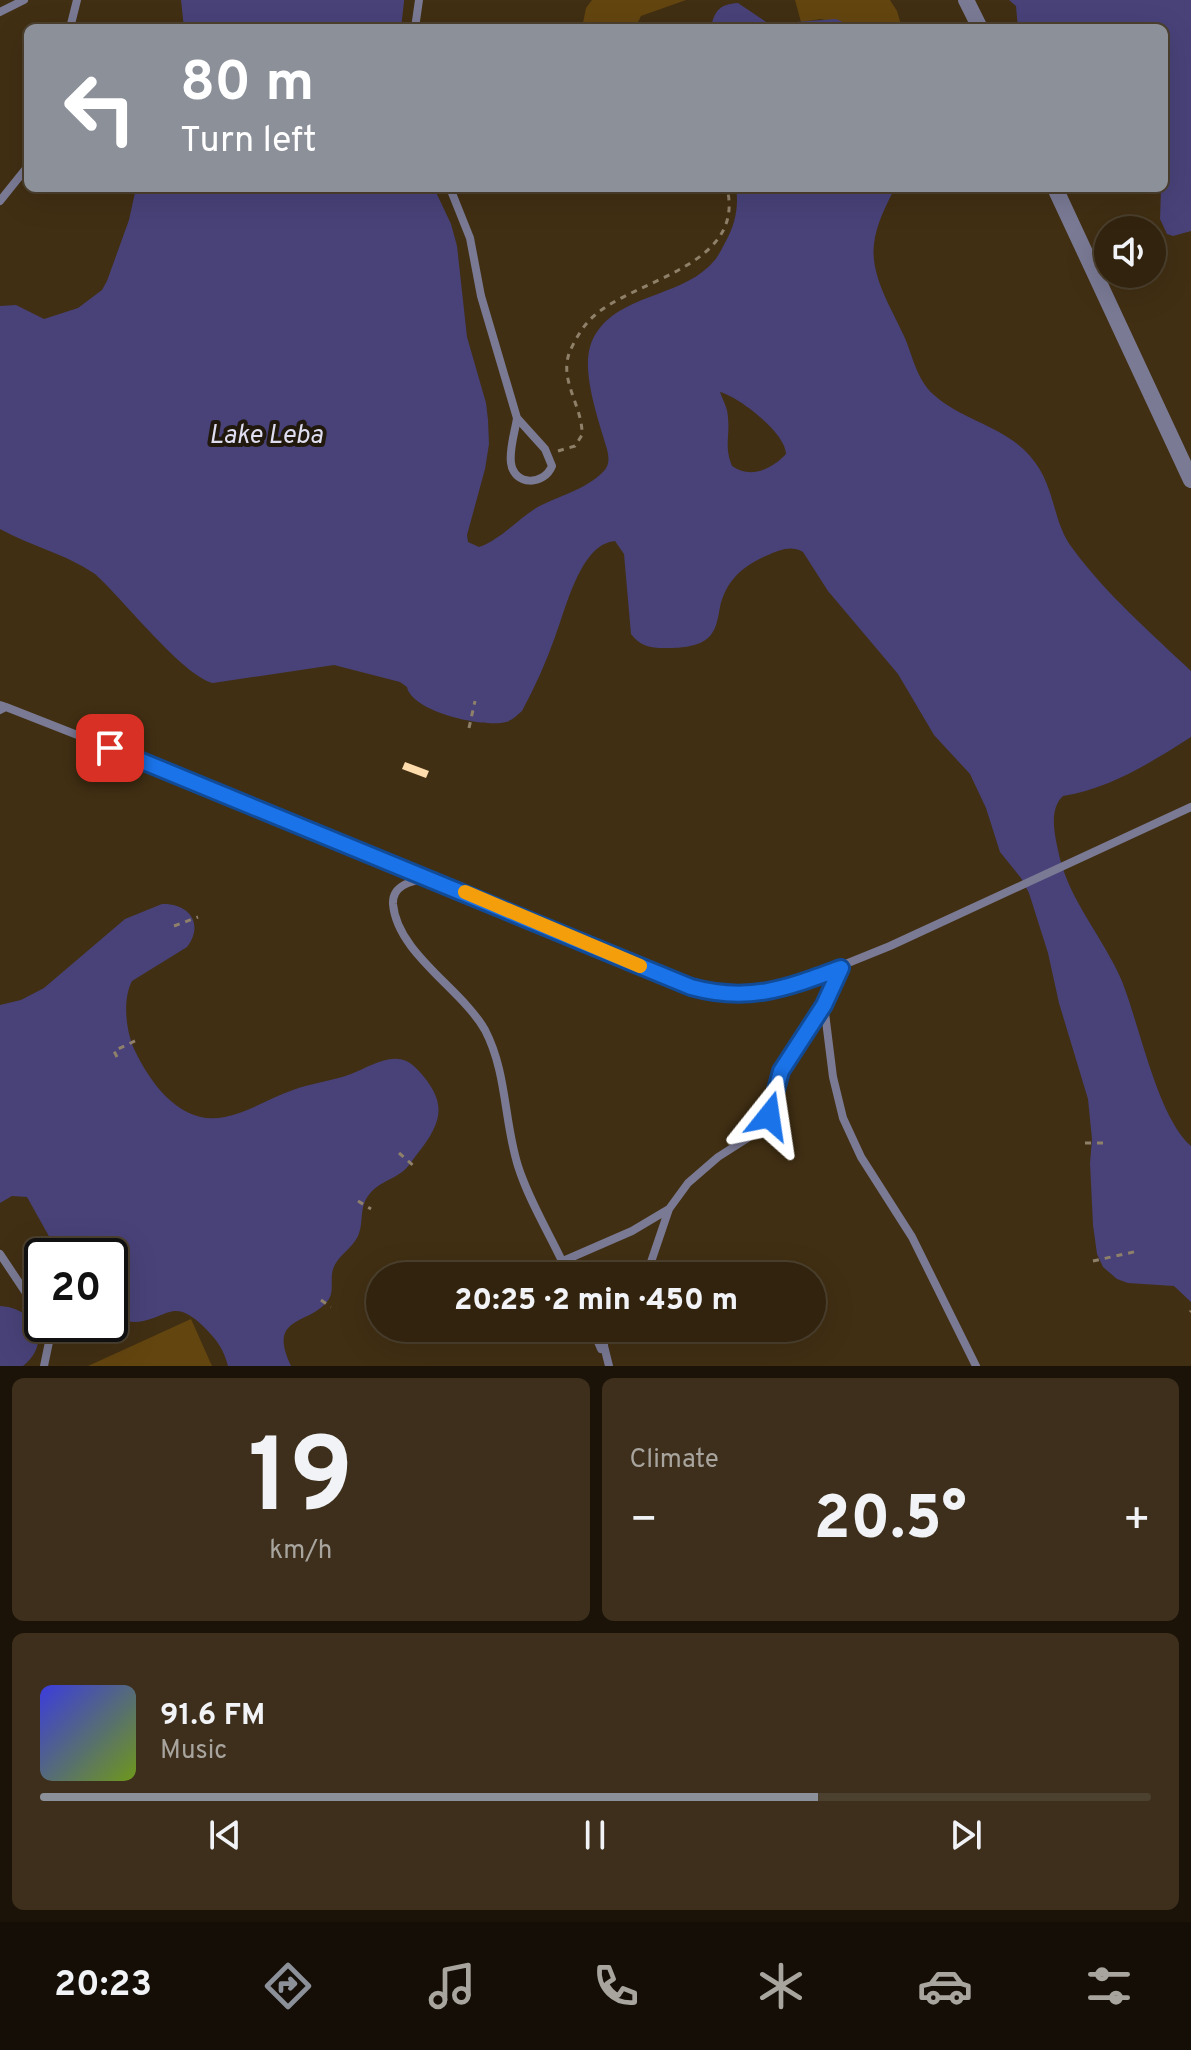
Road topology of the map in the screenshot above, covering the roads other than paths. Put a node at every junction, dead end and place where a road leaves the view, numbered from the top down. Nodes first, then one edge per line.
1 (24, 0) edge
2 (77, 0) edge
3 (419, 0) edge
4 (966, 0) edge
5 (0, 12) edge
6 (71, 24) edge
7 (416, 24) edge
8 (978, 24) edge
9 (24, 171) edge
10 (452, 192) edge
11 (1057, 192) edge
12 (0, 201) edge
13 (517, 418) junction
14 (1191, 480) edge
15 (2, 707) edge
16 (1191, 807) edge
17 (433, 879) junction
18 (841, 968) junction
19 (824, 1005) junction
20 (669, 1209) junction
21 (0, 1254) edge
22 (563, 1261) joint
23 (651, 1262) edge
24 (24, 1290) edge
25 (49, 1342) edge
26 (598, 1342) edge
27 (606, 1342) edge
28 (608, 1364) edge
29 (44, 1366) edge
30 (976, 1366) edge

1 - 5 lane
2 - 6 lane
3 - 7 lane
4 - 8 street
9 - 12 lane
10 - 13 lane
11 - 14 street
13 - 13 lane
15 - 17 lane
16 - 18 lane
17 - 18 lane
17 - 22 lane
18 - 19 lane
19 - 20 lane
19 - 30 lane
20 - 22 lane
20 - 23 lane
21 - 24 lane
25 - 29 lane
26 - 28 lane
27 - 28 lane

